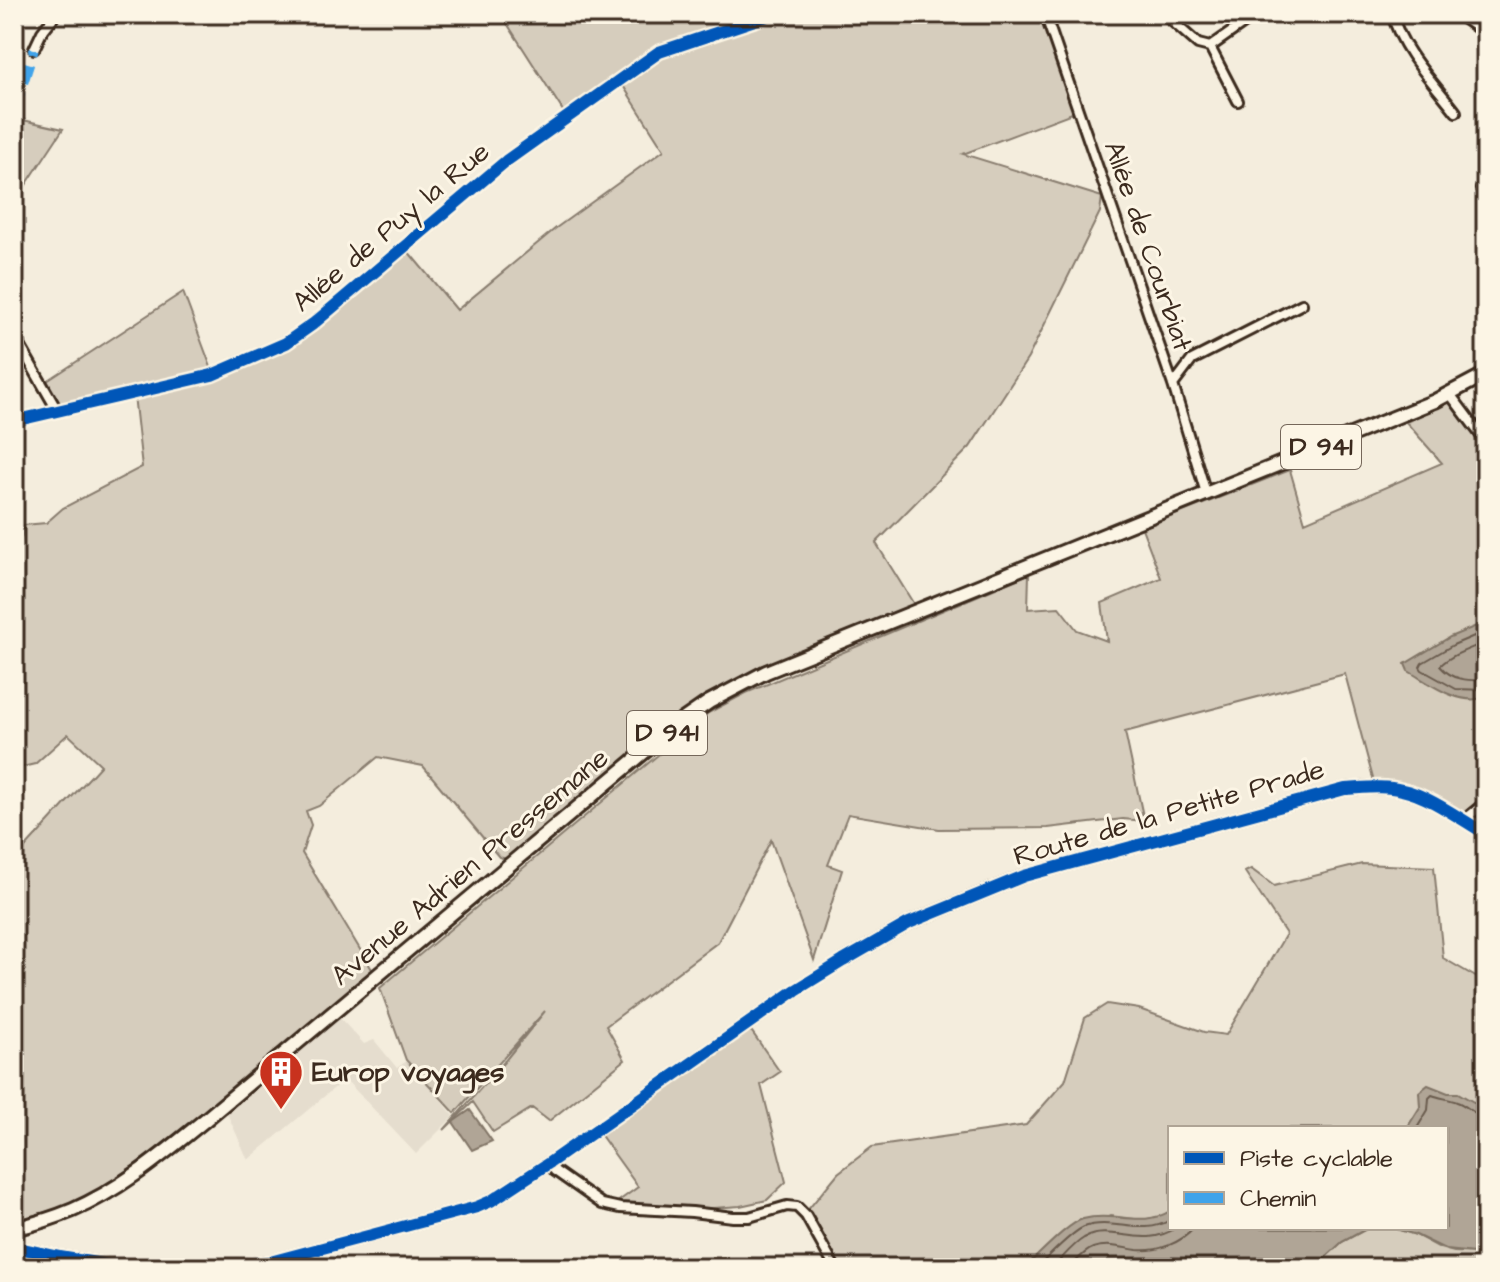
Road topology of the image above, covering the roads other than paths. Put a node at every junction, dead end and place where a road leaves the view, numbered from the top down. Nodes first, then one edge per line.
1 (56, 14) edge
2 (773, 14) edge
3 (1045, 14) edge
4 (1164, 14) edge
5 (1257, 14) edge
6 (1392, 14) edge
7 (1457, 14) edge
8 (1472, 18) edge
9 (1486, 34) edge
10 (1210, 47) junction
11 (34, 49) dead end
12 (1238, 101) dead end
13 (1456, 112) dead end
14 (1302, 304) dead end
15 (14, 335) edge
16 (1486, 374) edge
17 (1173, 385) junction
18 (1450, 394) junction
19 (57, 410) junction
20 (14, 421) edge
21 (1486, 442) edge
22 (1206, 493) junction
23 (1486, 802) edge
24 (1463, 821) junction
25 (1486, 834) edge
26 (549, 1163) junction
27 (14, 1229) edge
28 (14, 1247) edge
29 (60, 1263) edge
30 (835, 1268) edge

1 - 11 street
2 - 19 street, Allée de Puy la Rue
3 - 17 street, Allée de Courbiat
4 - 10 street
5 - 10 street
6 - 13 street
7 - 8 street
8 - 9 street
10 - 12 street
14 - 17 street
15 - 19 street
16 - 18 main road, D 941
17 - 22 street, Allée de Courbiat
18 - 21 street
18 - 22 main road, D 941
19 - 20 street, Allée de Puy la Rue
22 - 27 main road, Avenue Adrien Pressemane / D 941
23 - 24 street
24 - 25 street, Route de la Petite Prade
24 - 26 street, Route de la Petite Prade
26 - 29 street, Route de la Petite Prade
26 - 30 street
28 - 29 street, Route de la Petite Prade

